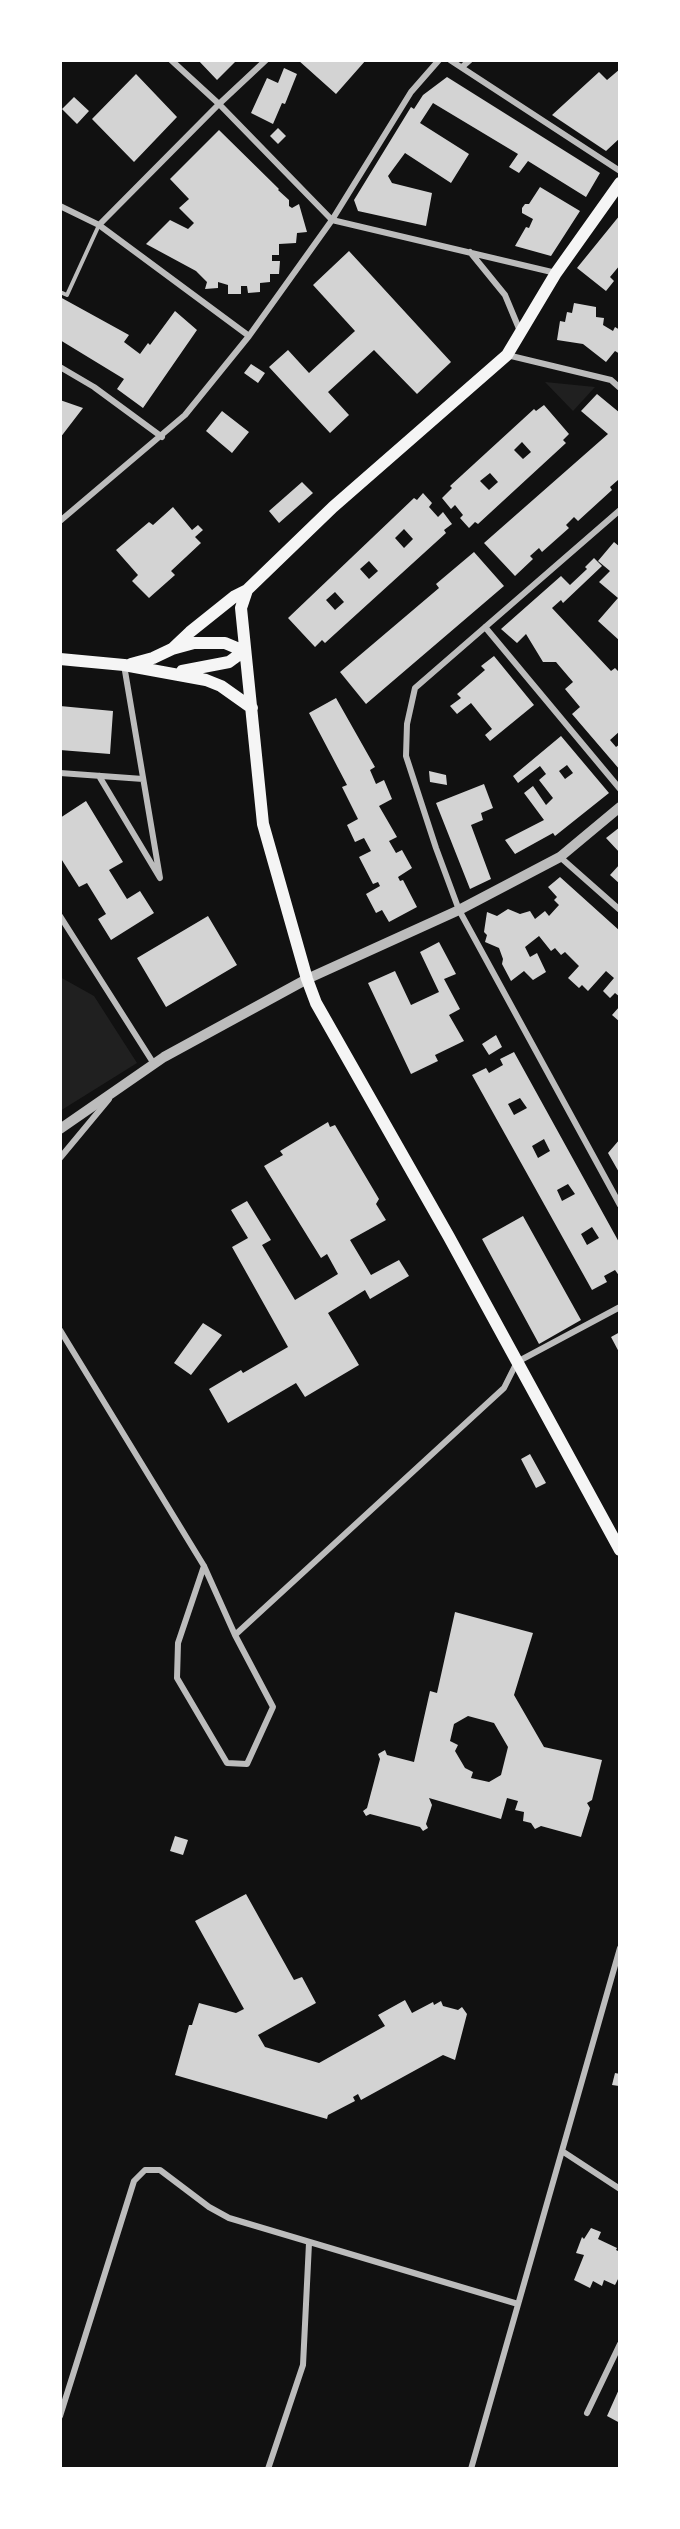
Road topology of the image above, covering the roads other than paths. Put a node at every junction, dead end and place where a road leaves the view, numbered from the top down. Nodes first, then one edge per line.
1 (171, 60) edge
2 (266, 60) edge
3 (439, 60) edge
4 (450, 60) edge
5 (470, 60) edge
6 (462, 67) junction
7 (219, 104) junction
8 (620, 171) edge
9 (620, 183) edge
10 (60, 206) edge
11 (332, 220) junction
12 (99, 225) junction
13 (470, 251) junction
14 (556, 273) junction
15 (60, 292) edge
16 (521, 333) junction
17 (249, 336) junction
18 (507, 355) junction
19 (60, 367) edge
20 (620, 388) edge
21 (162, 437) junction
22 (620, 510) edge
23 (60, 521) edge
24 (247, 590) junction
25 (484, 627) junction
26 (172, 649) junction
27 (244, 651) junction
28 (60, 659) edge
29 (124, 665) junction
30 (163, 674) junction
31 (252, 708) junction
32 (60, 773) edge
33 (99, 776) junction
34 (143, 779) junction
35 (620, 789) edge
36 (620, 807) edge
37 (560, 857) junction
38 (459, 910) junction
39 (620, 910) edge
40 (60, 916) edge
41 (307, 980) junction
42 (154, 1064) junction
43 (115, 1092) junction
44 (60, 1129) edge
45 (60, 1158) edge
46 (620, 1205) edge
47 (620, 1307) edge
48 (60, 1330) edge
49 (517, 1362) junction
50 (620, 1550) edge
51 (204, 1566) junction
52 (235, 1635) junction
53 (620, 1948) edge
54 (562, 2151) junction
55 (620, 2189) edge
56 (309, 2243) junction
57 (518, 2304) junction
58 (620, 2344) edge
59 (587, 2413) dead end
60 (60, 2416) edge
61 (268, 2469) edge
62 (471, 2469) edge

1 - 7 street
2 - 7 street
3 - 11 street
4 - 6 street
5 - 6 street
6 - 8 street
7 - 11 street
7 - 12 street
9 - 14 main road
10 - 12 street
11 - 13 street
11 - 17 street
12 - 15 lane
12 - 17 street
13 - 14 street
13 - 16 street
14 - 16 main road
16 - 18 main road
17 - 21 street
18 - 20 street
18 - 24 main road
19 - 21 street
21 - 23 street
22 - 25 street
24 - 26 main road
24 - 27 main road
25 - 35 street
25 - 38 street
26 - 27 main road
26 - 29 main road
27 - 30 main road
27 - 31 main road
28 - 29 main road
29 - 30 main road
29 - 34 street
30 - 31 main road
31 - 41 main road
32 - 33 street
33 - 34 street
33 - 34 street
36 - 37 street
37 - 38 street
37 - 39 street
38 - 41 street
38 - 46 street
40 - 42 street
41 - 42 street
41 - 49 main road
42 - 43 street
43 - 44 street
43 - 45 street
47 - 49 street
48 - 51 street
49 - 50 main road
49 - 52 street
51 - 52 street
51 - 52 street
53 - 54 street
54 - 55 street
54 - 57 street
56 - 57 street
56 - 60 street
56 - 61 street
57 - 62 street
58 - 59 street

